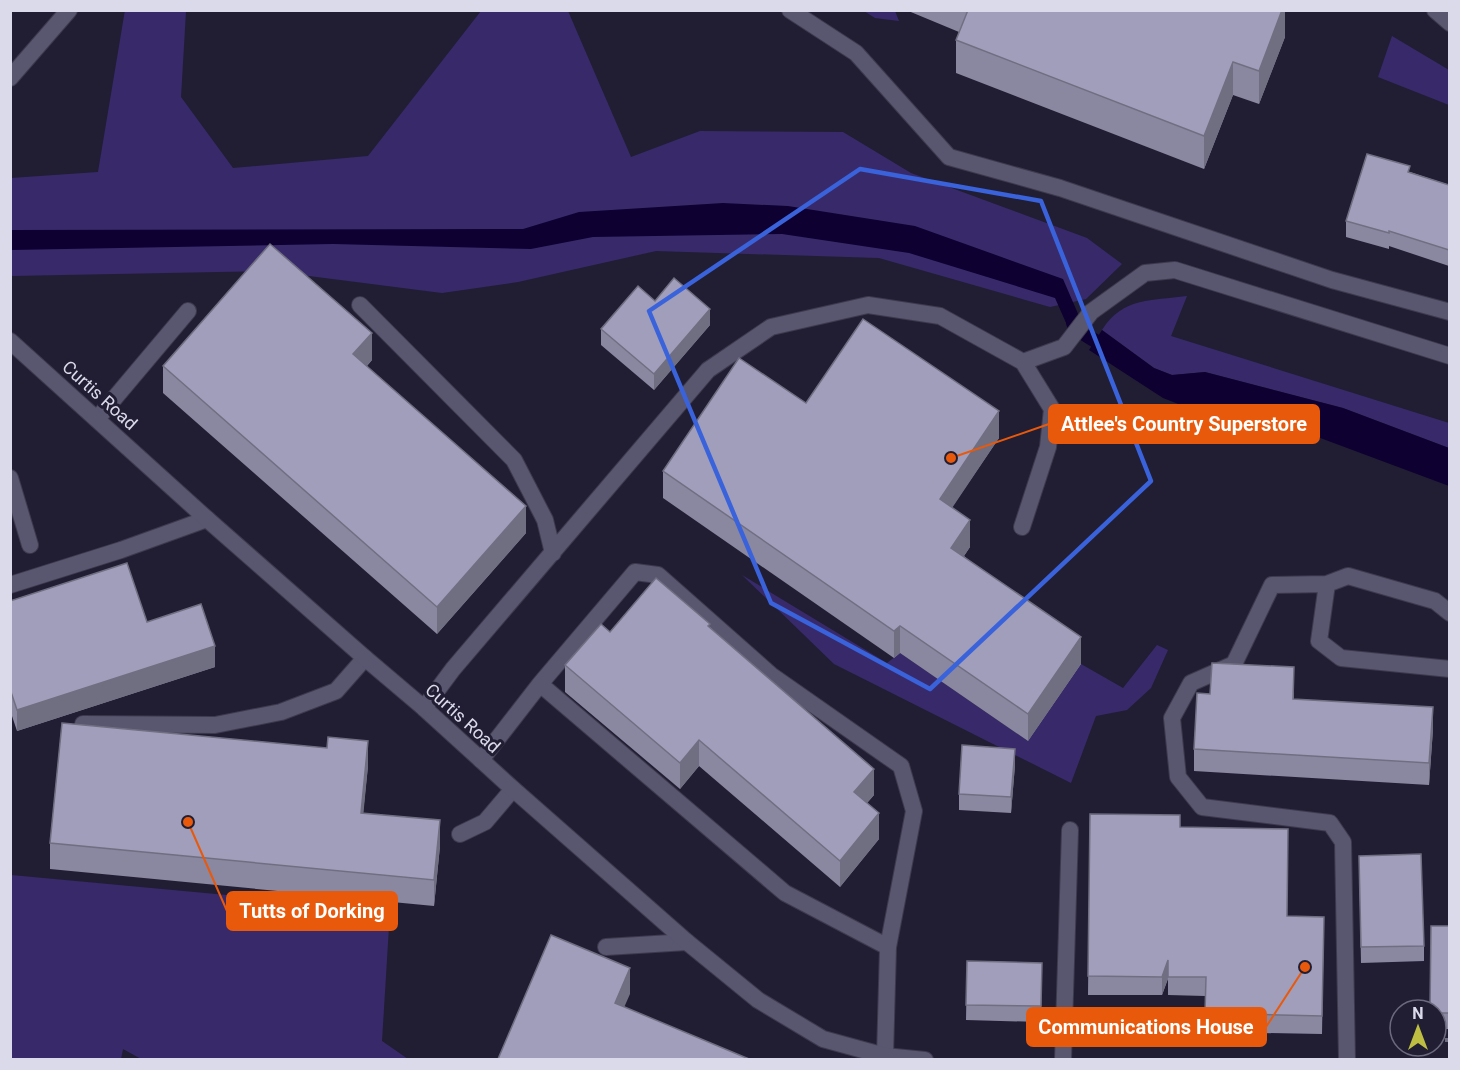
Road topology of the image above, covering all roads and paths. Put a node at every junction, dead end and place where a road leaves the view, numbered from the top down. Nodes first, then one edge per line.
1 (69, 10) edge
2 (790, 10) edge
3 (1435, 10) edge
4 (1449, 23) edge
5 (10, 78) edge
6 (360, 305) dead end
7 (188, 311) dead end
8 (1449, 312) edge
9 (10, 341) edge
10 (1449, 356) edge
11 (1023, 362) junction
12 (97, 419) junction
13 (10, 478) edge
14 (207, 519) junction
15 (1022, 527) dead end
16 (30, 545) dead end
17 (553, 553) junction
18 (1327, 584) junction
19 (10, 585) edge
20 (1449, 613) edge
21 (365, 658) junction
22 (1449, 669) edge
23 (540, 684) junction
24 (424, 708) junction
25 (82, 724) edge
26 (481, 760) junction
27 (513, 789) junction
28 (1070, 830) dead end
29 (460, 834) dead end
30 (687, 942) junction
31 (606, 947) dead end
32 (888, 947) junction
33 (885, 1056) junction
34 (925, 1059) edge
35 (1063, 1059) edge
36 (1347, 1059) edge

1 - 5 street
2 - 8 street
3 - 4 street
6 - 17 street
7 - 12 street
9 - 12 street, Curtis Road
10 - 11 street
11 - 15 street
11 - 17 street
12 - 14 street, Curtis Road
13 - 16 street
14 - 19 street
14 - 21 street, Curtis Road
17 - 24 street
18 - 20 street
18 - 22 street
18 - 36 street
21 - 24 street, Curtis Road
21 - 25 street
23 - 26 street
23 - 32 street
23 - 32 street
24 - 26 street, Curtis Road
26 - 27 street, Curtis Road
27 - 29 street
27 - 30 street, Curtis Road
28 - 35 street
30 - 31 street
30 - 33 street, Curtis Road
32 - 33 street
33 - 34 street, Curtis Road

